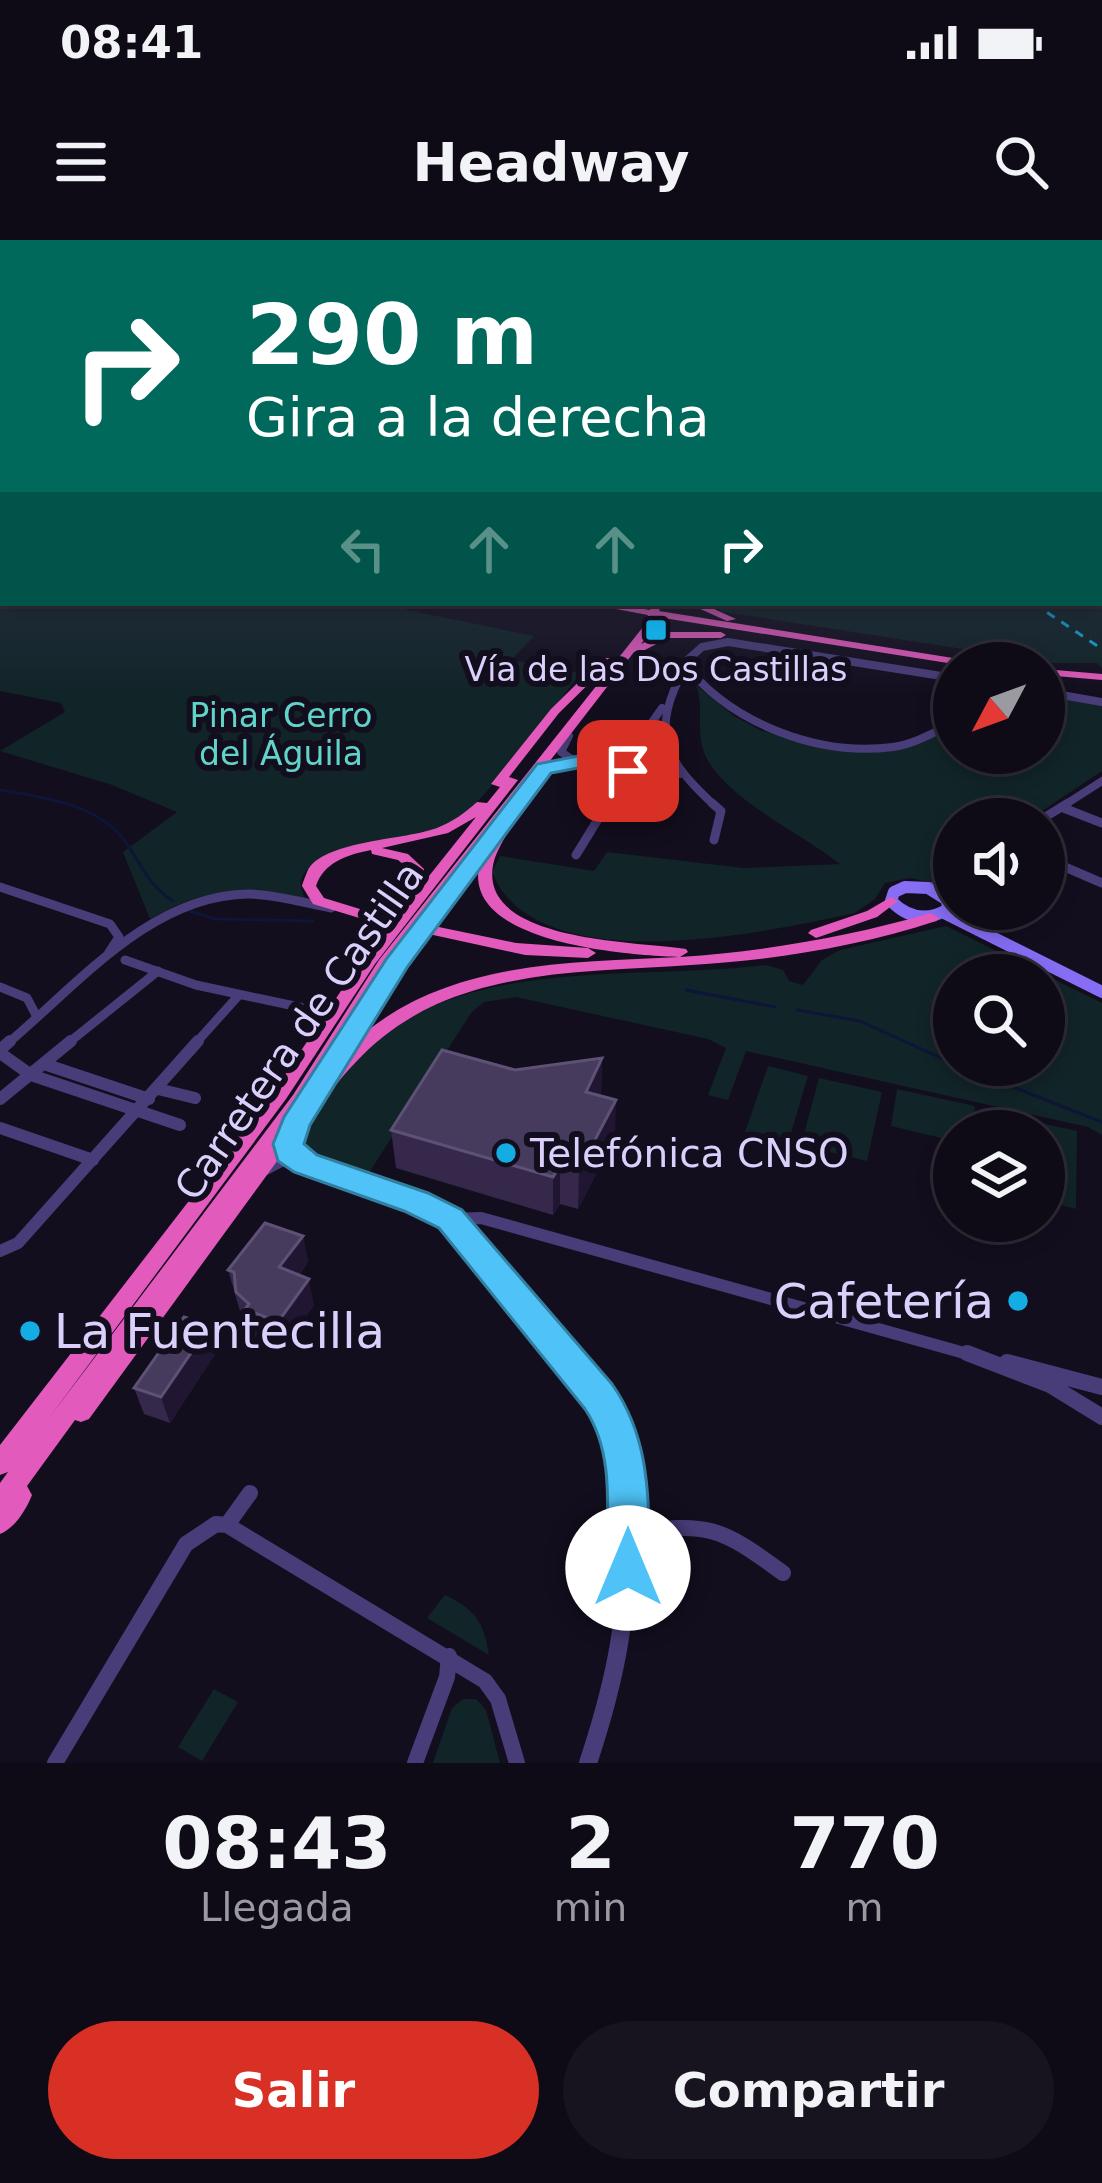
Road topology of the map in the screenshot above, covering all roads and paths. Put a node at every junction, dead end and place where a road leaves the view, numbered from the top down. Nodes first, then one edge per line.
1 (608, 606) edge
2 (614, 606) edge
3 (645, 606) edge
4 (656, 606) edge
5 (700, 606) edge
6 (626, 609) junction
7 (668, 616) junction
8 (854, 642) junction
9 (617, 651) junction
10 (901, 654) junction
11 (933, 654) edge
12 (933, 658) edge
13 (1065, 672) edge
14 (933, 675) edge
15 (1102, 675) edge
16 (679, 679) dead end
17 (594, 694) junction
18 (1065, 696) edge
19 (1102, 702) edge
20 (663, 706) junction
21 (578, 715) junction
22 (933, 732) edge
23 (569, 736) junction
24 (578, 762) junction
25 (544, 769) junction
26 (624, 770) junction
27 (680, 774) junction
28 (1102, 781) edge
29 (523, 800) junction
30 (1065, 804) edge
31 (1065, 809) edge
32 (1102, 823) edge
33 (714, 840) dead end
34 (352, 851) junction
35 (576, 855) dead end
36 (1065, 866) edge
37 (1102, 883) edge
38 (0, 887) edge
39 (933, 888) edge
40 (891, 901) junction
41 (331, 908) junction
42 (933, 915) edge
43 (933, 916) edge
44 (381, 920) dead end
45 (429, 930) dead end
46 (969, 930) edge
47 (690, 957) junction
48 (125, 960) dead end
49 (368, 961) junction
50 (158, 971) junction
51 (0, 987) edge
52 (1102, 992) edge
53 (239, 995) junction
54 (304, 1008) dead end
55 (35, 1013) junction
56 (0, 1052) edge
57 (44, 1064) junction
58 (31, 1075) junction
59 (153, 1094) junction
60 (314, 1097) junction
61 (195, 1098) dead end
62 (0, 1099) edge
63 (138, 1112) junction
64 (295, 1124) junction
65 (180, 1125) dead end
66 (0, 1128) edge
67 (93, 1160) junction
68 (305, 1164) junction
69 (258, 1174) junction
70 (451, 1219) junction
71 (0, 1252) edge
72 (970, 1354) junction
73 (1102, 1388) edge
74 (1102, 1417) edge
75 (0, 1464) edge
76 (250, 1492) dead end
77 (0, 1503) edge
78 (0, 1522) edge
79 (227, 1525) junction
80 (629, 1532) junction
81 (783, 1573) dead end
82 (448, 1656) junction
83 (55, 1763) edge
84 (415, 1763) edge
85 (517, 1763) edge
86 (588, 1763) edge

1 - 6 highway
2 - 6 highway
3 - 9 highway, Carretera de Castilla
4 - 17 highway, Carretera de Castilla
5 - 8 highway
6 - 7 highway
7 - 8 highway
7 - 10 highway
8 - 11 highway
9 - 34 highway
9 - 49 highway, Carretera de Castilla
10 - 12 highway
10 - 17 highway
13 - 15 highway
14 - 22 street
16 - 20 street
17 - 21 highway, Carretera de Castilla
18 - 19 street
20 - 26 street
20 - 27 street
21 - 23 highway
21 - 77 highway, Carretera de Castilla
23 - 24 street
23 - 25 highway
24 - 25 street
24 - 26 street
25 - 29 highway
26 - 27 street
26 - 35 street
27 - 33 street
28 - 30 street
29 - 47 highway
29 - 60 highway
31 - 32 street
34 - 41 highway
34 - 49 highway
36 - 37 street
38 - 55 street
39 - 40 main road
40 - 42 main road
40 - 47 highway
41 - 44 highway
41 - 55 street
43 - 47 highway
45 - 47 highway
46 - 52 main road
47 - 60 highway
48 - 50 street
49 - 75 highway, Carretera de Castilla
50 - 53 street
50 - 57 street
51 - 55 street
53 - 54 street
53 - 59 street
55 - 56 street
56 - 58 street
57 - 58 street
57 - 59 street
58 - 62 street
58 - 63 street
59 - 61 street
59 - 63 street
60 - 64 highway
63 - 65 street
63 - 67 street
64 - 68 street
64 - 69 highway
66 - 67 street
67 - 71 street
68 - 69 street
68 - 70 street
69 - 78 highway
70 - 72 street
70 - 80 street
72 - 73 street
72 - 74 street
76 - 79 street
79 - 82 street
79 - 83 street
80 - 81 street
80 - 86 street
82 - 84 street
82 - 85 street

